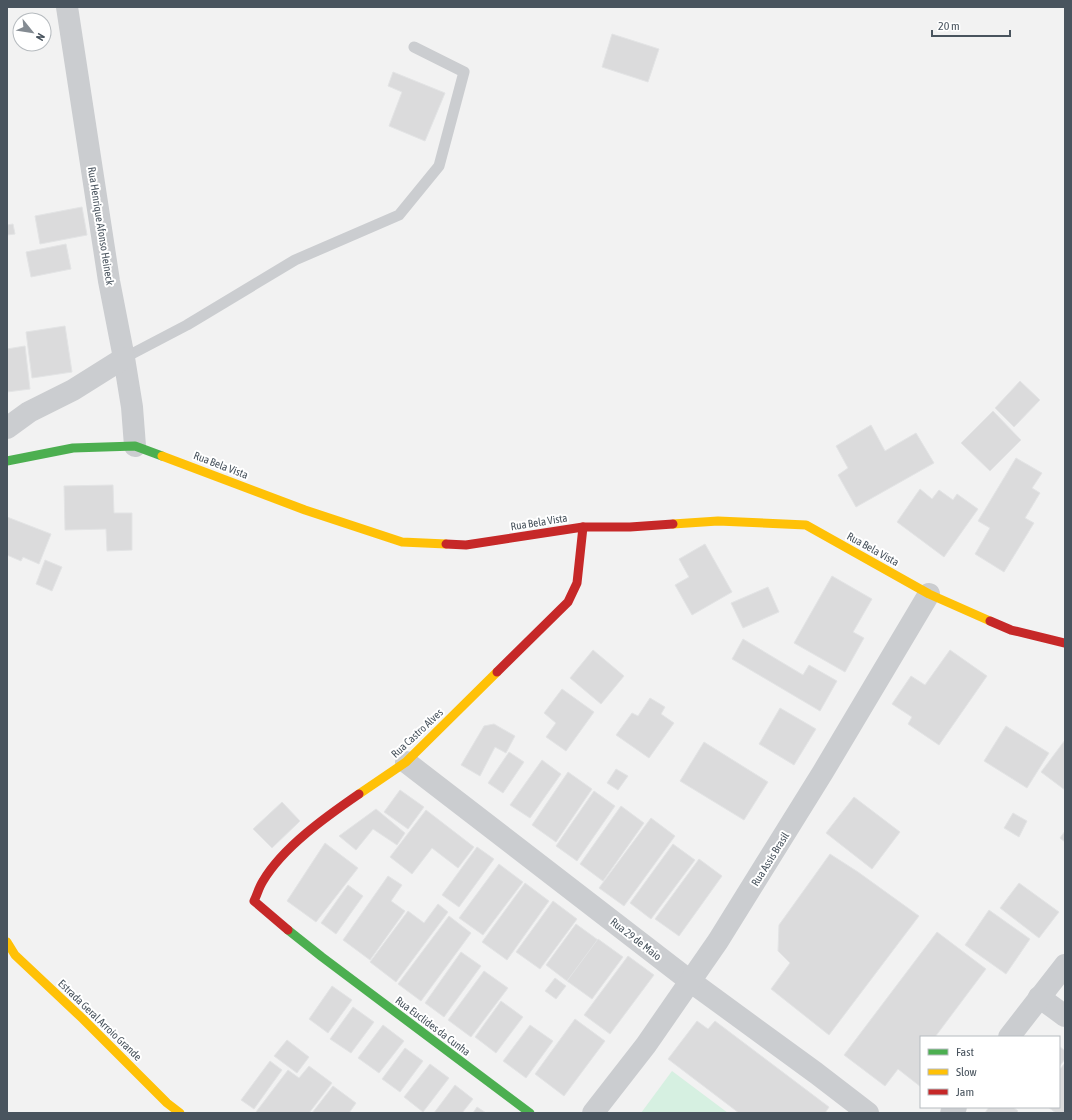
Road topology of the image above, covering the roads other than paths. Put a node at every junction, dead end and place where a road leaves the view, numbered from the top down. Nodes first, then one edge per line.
1 (67, 7) edge
2 (414, 47) dead end
3 (124, 358) junction
4 (7, 428) edge
5 (135, 446) junction
6 (7, 461) edge
7 (583, 527) junction
8 (929, 594) junction
9 (1065, 643) edge
10 (406, 762) junction
11 (7, 942) edge
12 (322, 957) joint
13 (1065, 965) edge
14 (690, 982) junction
15 (1039, 997) junction
16 (1065, 1016) edge
17 (1010, 1036) edge
18 (180, 1113) edge
19 (530, 1113) edge
20 (593, 1113) edge
21 (868, 1113) edge

1 - 3 street, Rua Henrique Afonso Heineck
2 - 3 lane
3 - 4 street
3 - 5 street, Rua Henrique Afonso Heineck
5 - 6 street, Rua Bela Vista
5 - 7 street, Rua Bela Vista
7 - 8 street, Rua Bela Vista
7 - 10 street, Rua Castro Alves
8 - 9 street, Rua Bela Vista
8 - 14 street, Rua Assis Brasil
10 - 12 street, Rua Castro Alves
10 - 14 street, Rua 29 de Maio
11 - 18 street, Estrada Geral Arroio Grande
12 - 19 street, Rua Euclides da Cunha
13 - 15 street
14 - 20 street, Rua Assis Brasil
14 - 21 street, Rua 29 de Maio
15 - 16 street
15 - 17 street

